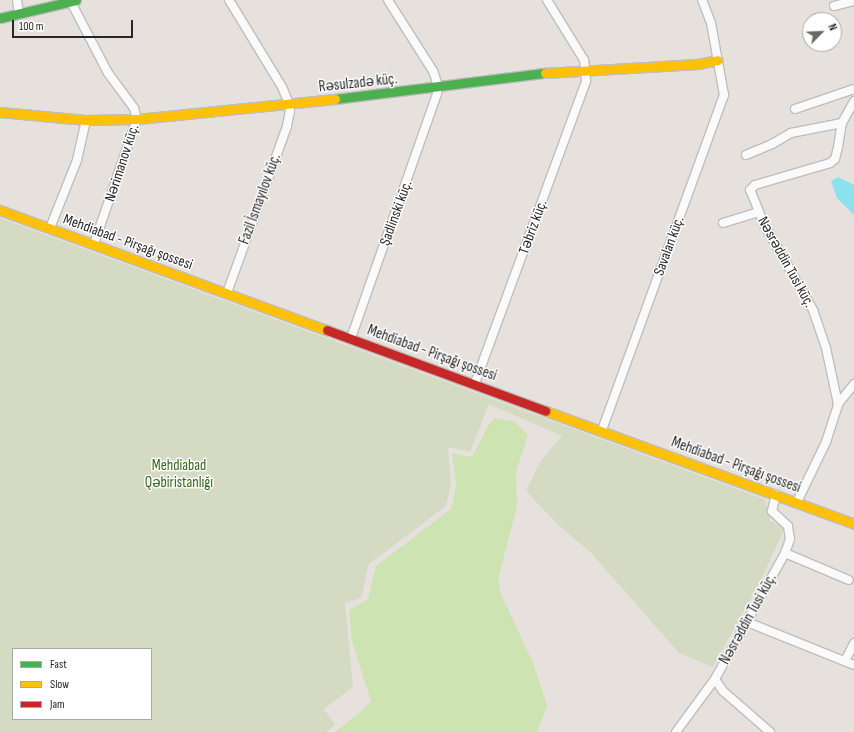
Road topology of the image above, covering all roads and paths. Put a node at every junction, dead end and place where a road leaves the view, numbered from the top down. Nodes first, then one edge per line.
1 (16, 0) edge
2 (229, 0) edge
3 (388, 0) edge
4 (547, 0) edge
5 (702, 0) edge
6 (854, 0) edge
7 (73, 1) edge
8 (834, 6) dead end
9 (19, 14) junction
10 (0, 18) edge
11 (718, 60) junction
12 (586, 70) junction
13 (438, 86) junction
14 (854, 89) edge
15 (854, 101) edge
16 (289, 104) junction
17 (796, 110) dead end
18 (0, 112) edge
19 (137, 119) junction
20 (86, 120) junction
21 (842, 123) junction
22 (746, 154) dead end
23 (0, 210) edge
24 (758, 212) junction
25 (723, 223) dead end
26 (50, 228) junction
27 (94, 244) junction
28 (227, 293) junction
29 (351, 338) junction
30 (475, 384) junction
31 (854, 386) edge
32 (838, 404) junction
33 (602, 430) junction
34 (776, 494) junction
35 (797, 502) junction
36 (854, 524) edge
37 (785, 553) junction
38 (850, 580) dead end
39 (746, 622) junction
40 (854, 643) edge
41 (844, 661) junction
42 (854, 665) edge
43 (716, 679) junction
44 (676, 732) edge
45 (770, 732) edge

1 - 9 street
2 - 16 street
3 - 13 street
4 - 12 street
5 - 11 street, Savalan küç.
6 - 8 street
7 - 9 main road
7 - 19 street, Nərimanov küç.
9 - 10 main road
11 - 12 main road, Rəsulzadə küç.
11 - 33 street, Savalan küç.
12 - 13 main road, Rəsulzadə küç.
12 - 30 street, Təbriz küç.
13 - 16 main road, Rəsulzadə küç.
13 - 29 street, Şadlinski küç.
14 - 17 street
15 - 21 street, Nəsrəddin Tusi küç.
16 - 19 main road, Rəsulzadə küç.
16 - 28 street, Fazil İsmayılov küç.
18 - 20 main road, Rəsulzadə küç.
19 - 20 main road, Rəsulzadə küç.
19 - 27 street, Nərimanov küç.
20 - 26 street
21 - 22 street
21 - 24 street, Nəsrəddin Tusi küç.
23 - 26 main road, Mehdiabad - Pirşağı şossesi
24 - 25 street
24 - 32 street, Nəsrəddin Tusi küç.
26 - 27 main road, Mehdiabad - Pirşağı şossesi
27 - 28 main road, Mehdiabad - Pirşağı şossesi
28 - 29 main road, Mehdiabad - Pirşağı şossesi
29 - 30 main road, Mehdiabad - Pirşağı şossesi
30 - 33 main road, Mehdiabad - Pirşağı şossesi
31 - 32 street
32 - 35 street, Nəsrəddin Tusi küç.
33 - 34 main road, Mehdiabad - Pirşağı şossesi
34 - 35 main road, Mehdiabad - Pirşağı şossesi
34 - 37 street, Nəsrəddin Tusi küç.
35 - 36 main road, Mehdiabad - Pirşağı şossesi
37 - 38 street
37 - 39 street, Nəsrəddin Tusi küç.
39 - 41 street
39 - 43 street, Nəsrəddin Tusi küç.
40 - 41 street
41 - 42 street
43 - 44 street
43 - 45 street, Nəsrəddin Tusi küç.

